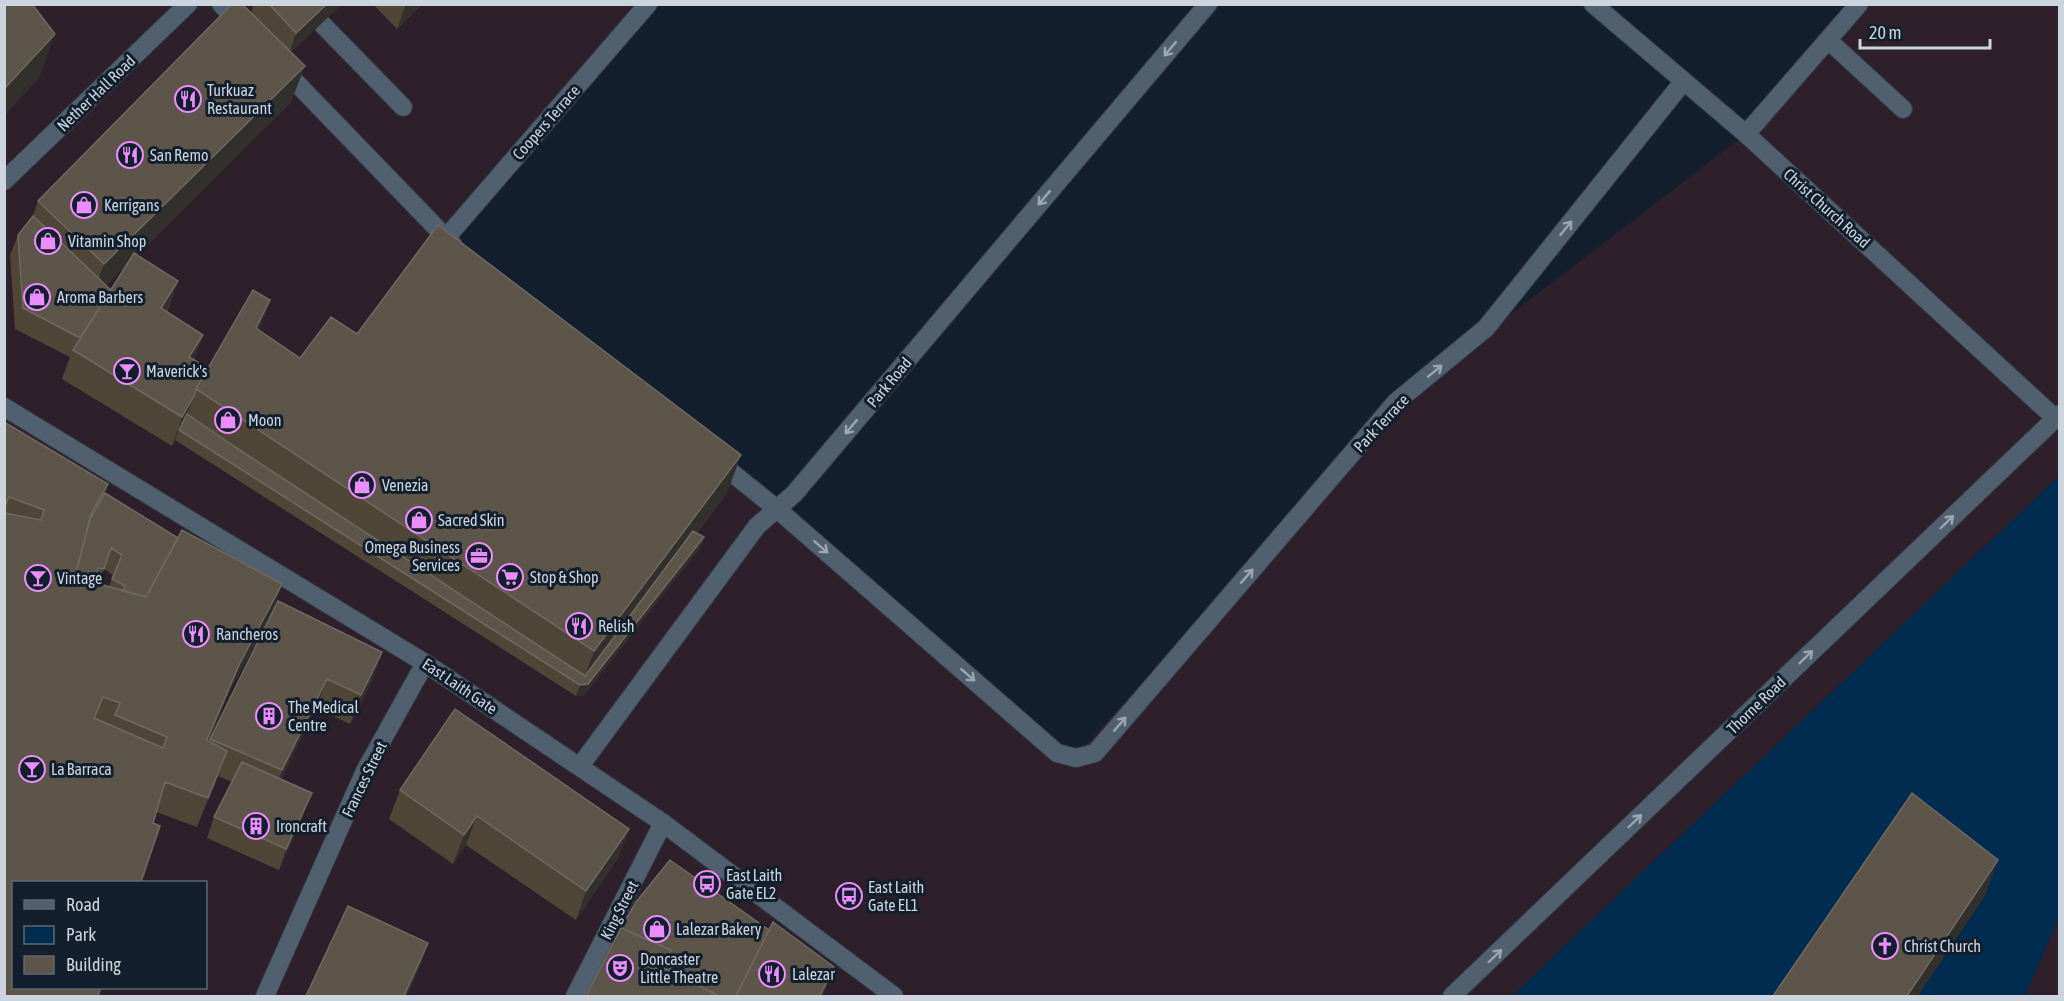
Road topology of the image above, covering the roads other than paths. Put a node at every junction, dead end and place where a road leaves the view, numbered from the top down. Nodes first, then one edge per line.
1 (188, 4) edge
2 (221, 4) edge
3 (648, 4) edge
4 (1208, 4) edge
5 (1593, 4) edge
6 (1859, 4) edge
7 (324, 25) edge
8 (254, 39) edge
9 (1828, 40) junction
10 (271, 57) edge
11 (1683, 82) junction
12 (403, 107) dead end
13 (1903, 109) dead end
14 (1746, 134) junction
15 (4, 181) edge
16 (445, 239) junction
17 (462, 253) edge
18 (4, 408) edge
19 (2057, 416) edge
20 (704, 450) edge
21 (777, 509) junction
22 (425, 663) junction
23 (580, 766) junction
24 (663, 823) junction
25 (265, 996) edge
26 (575, 996) edge
27 (894, 996) edge
28 (1452, 996) edge

1 - 15 street, Nether Hall Road
2 - 8 street
3 - 16 street, Coopers Terrace
4 -> 21 street, Park Road
5 - 11 street, Christ Church Road
6 - 9 street
7 - 12 street
9 - 13 street
9 - 14 street
10 - 16 street
11 - 14 street, Christ Church Road
21 -> 11 street, Park Terrace
14 - 19 street, Christ Church Road
16 - 17 street
18 - 22 street, East Laith Gate
28 -> 19 street, Thorne Road
20 - 21 street
21 - 23 street, Park Road
22 - 23 street, East Laith Gate
22 - 25 street, Frances Street
23 - 24 street, East Laith Gate
24 - 26 street, King Street
24 - 27 street, East Laith Gate

